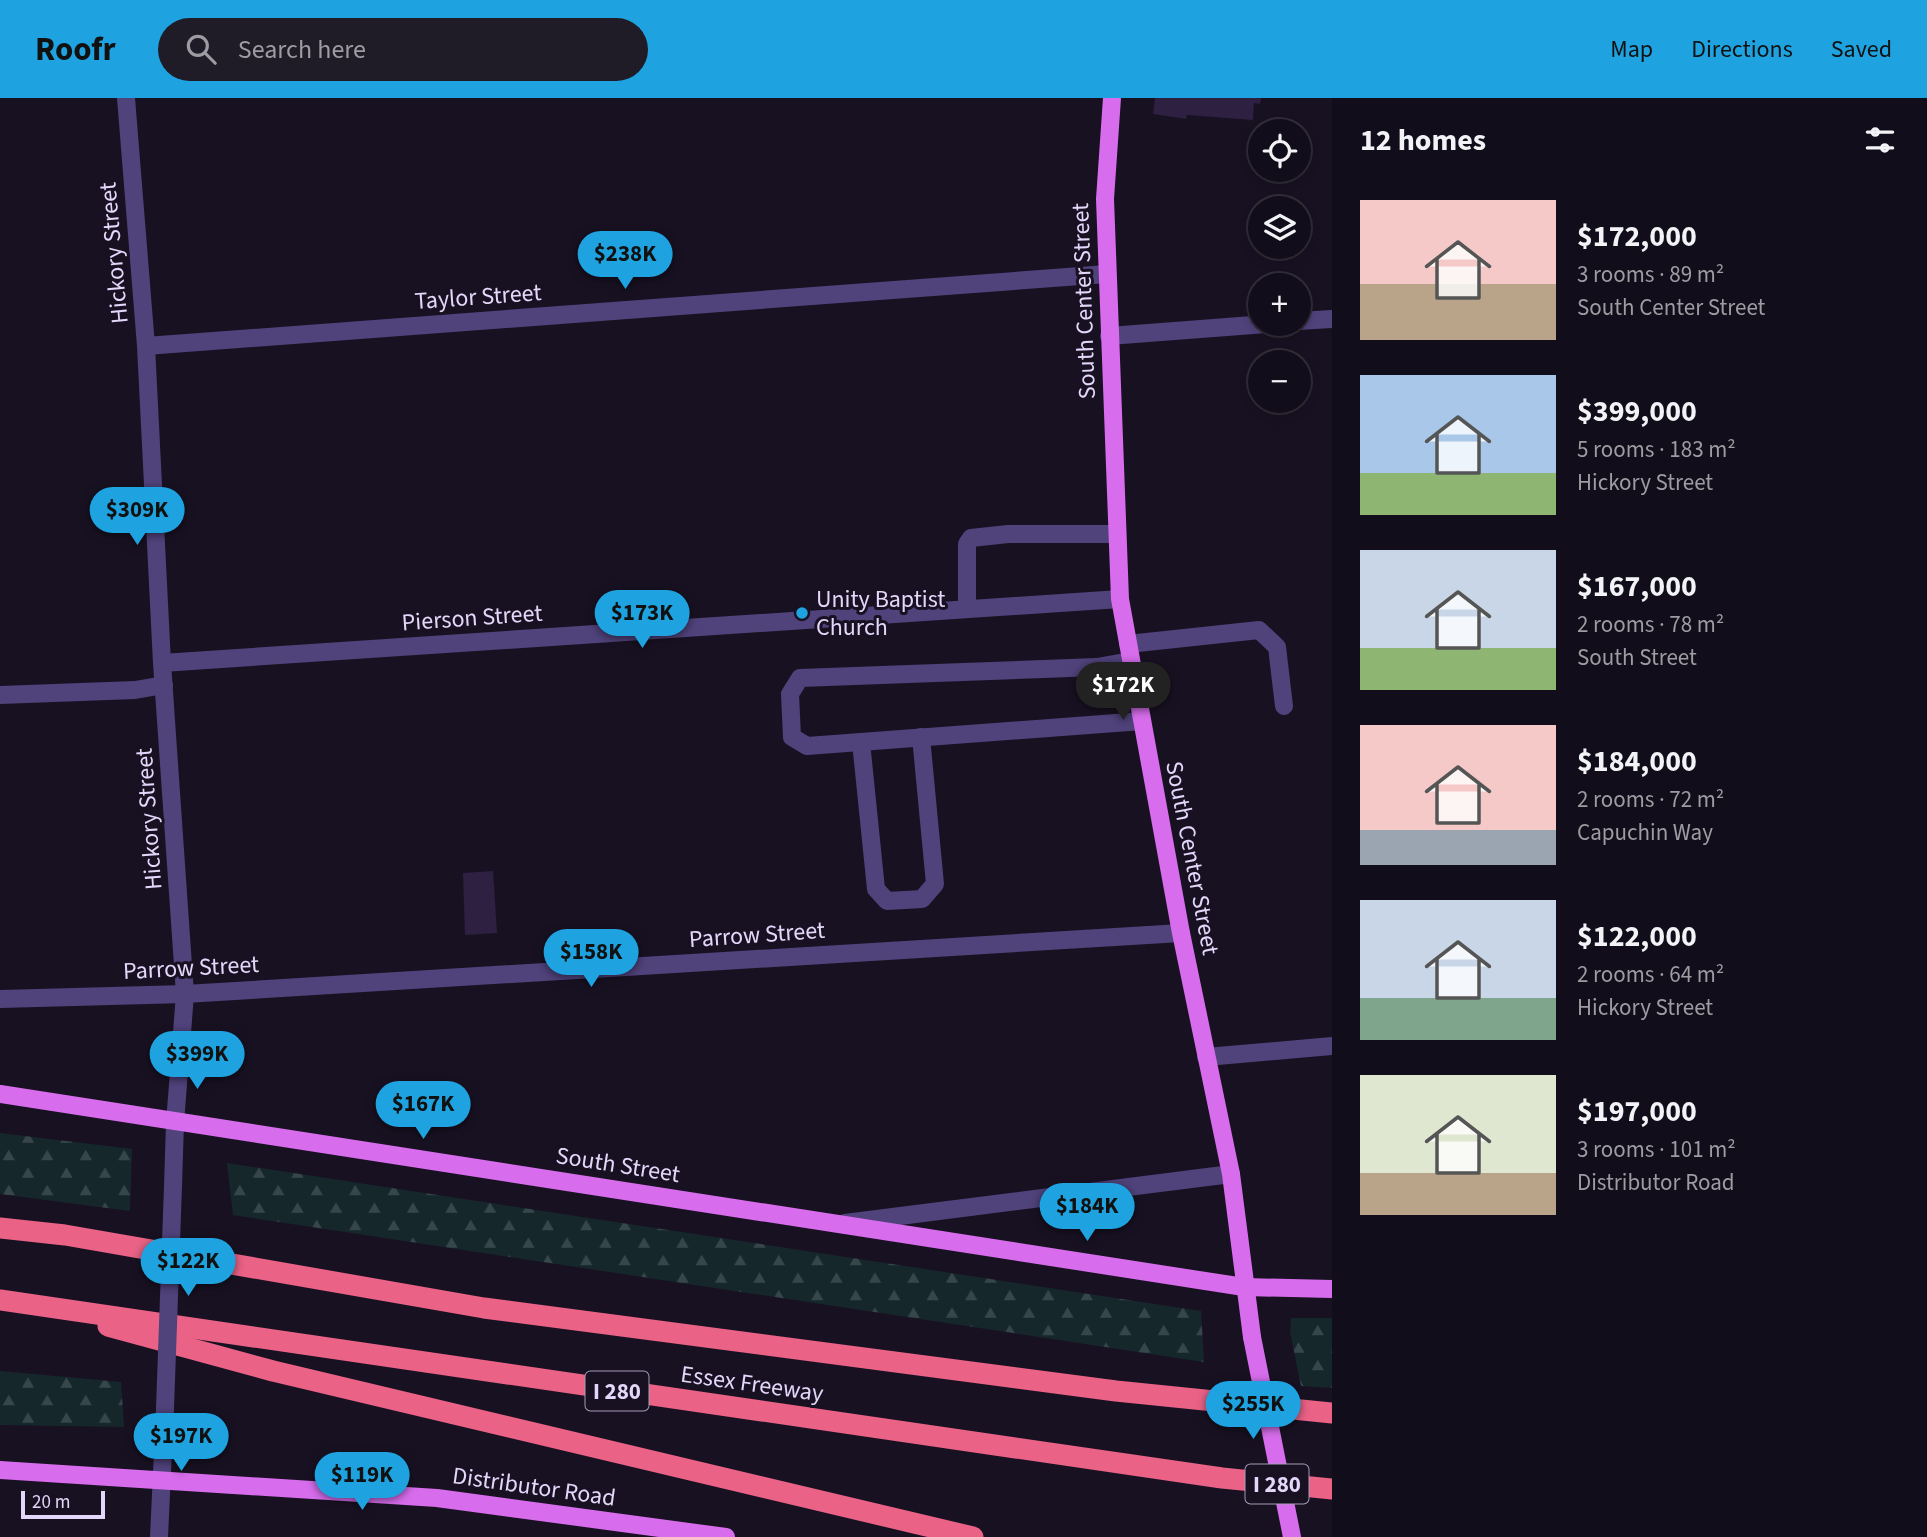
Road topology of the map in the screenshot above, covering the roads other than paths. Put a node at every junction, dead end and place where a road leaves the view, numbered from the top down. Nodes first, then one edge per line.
1 (125, 98) edge
2 (1112, 98) edge
3 (1107, 274) junction
4 (1332, 319) edge
5 (1311, 320) edge
6 (1248, 325) edge
7 (1109, 336) junction
8 (146, 346) junction
9 (1117, 534) junction
10 (1119, 599) junction
11 (967, 609) junction
12 (1129, 653) junction
13 (162, 663) junction
14 (164, 685) junction
15 (0, 695) edge
16 (1284, 706) dead end
17 (1142, 721) junction
18 (921, 737) junction
19 (860, 742) junction
20 (1181, 933) junction
21 (185, 994) junction
22 (0, 999) edge
23 (1332, 1046) edge
24 (1206, 1058) junction
25 (0, 1094) edge
26 (175, 1123) junction
27 (1231, 1174) junction
28 (840, 1224) junction
29 (0, 1228) edge
30 (1244, 1287) junction
31 (1332, 1289) edge
32 (6, 1300) edge
33 (1332, 1413) edge
34 (0, 1470) edge
35 (162, 1480) junction
36 (1332, 1489) edge
37 (159, 1537) edge
38 (726, 1537) edge
39 (973, 1537) edge
40 (1292, 1537) edge

1 - 8 street, Hickory Street
2 - 3 main road, South Center Street
3 - 7 main road, South Center Street
3 - 8 street, Taylor Street
4 - 5 street
6 - 7 street
7 - 9 main road, South Center Street
8 - 13 street, Hickory Street
9 - 10 main road, South Center Street
9 - 11 street
10 - 11 street, Pierson Street
10 - 12 main road, South Center Street
11 - 13 street, Pierson Street
12 - 16 street
12 - 17 main road, South Center Street
12 - 19 street
13 - 14 street, Hickory Street
14 - 15 street
14 - 21 street, Hickory Street
17 - 18 street
17 - 20 main road, South Center Street
18 - 19 street
18 - 19 street
20 - 21 street, Parrow Street
20 - 24 main road, South Center Street
21 - 22 street, Parrow Street
21 - 26 street, Hickory Street
23 - 24 street
24 - 27 main road, South Center Street
25 - 26 main road, South Street
26 - 28 main road, South Street
26 - 35 street, Hickory Street, bridge
27 - 28 street, South Street
27 - 30 main road, South Center Street
28 - 30 main road
29 - 33 highway, Essex Freeway
30 - 31 main road
30 - 40 main road, South Center Street, bridge
32 - 36 highway, Essex Freeway / I 280
32 - 39 highway
34 - 35 main road, Distributor Road
35 - 37 street, Hickory Street
35 - 38 main road, Distributor Road

